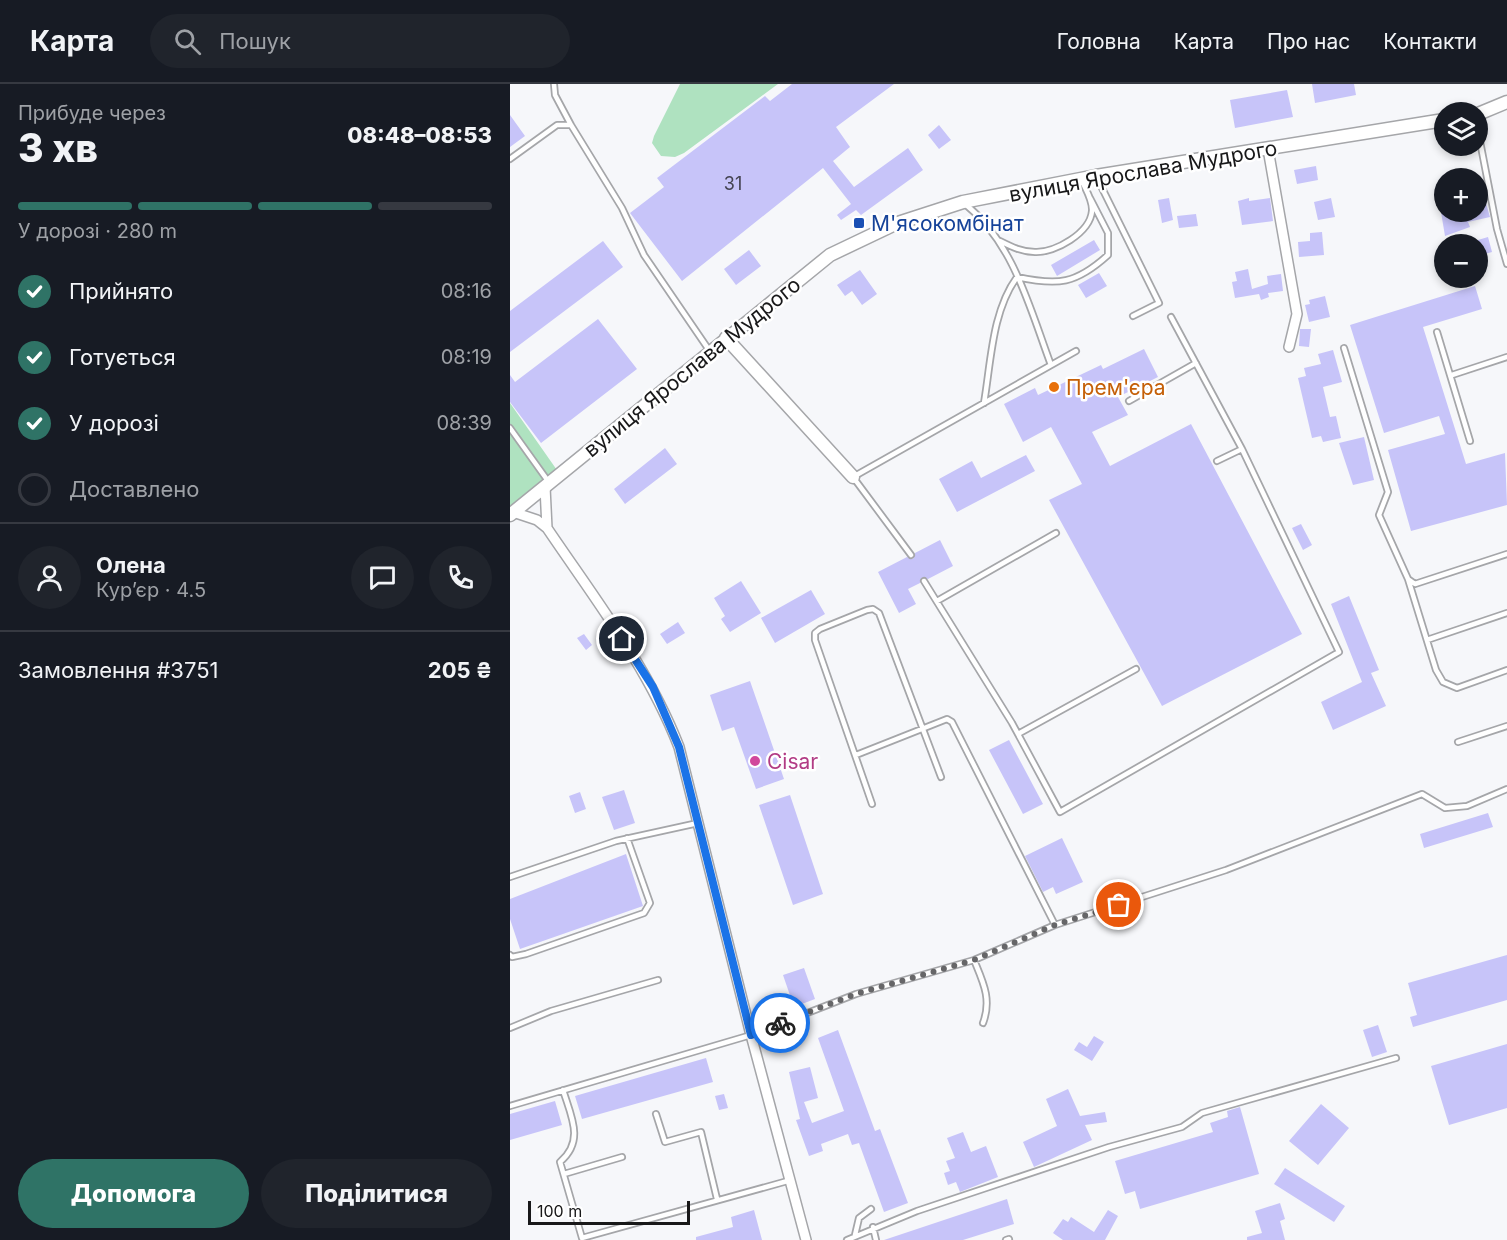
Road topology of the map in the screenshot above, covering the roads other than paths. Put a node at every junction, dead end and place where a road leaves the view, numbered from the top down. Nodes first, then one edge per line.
1 (554, 84) edge
2 (1507, 102) edge
3 (1488, 110) edge
4 (1434, 122) edge
5 (571, 125) junction
6 (1268, 149) junction
7 (1483, 156) edge
8 (510, 159) edge
9 (1096, 176) junction
10 (1081, 179) junction
11 (1090, 198) junction
12 (963, 202) junction
13 (1000, 241) junction
14 (1507, 264) edge
15 (1017, 277) junction
16 (1133, 316) dead end
17 (1171, 317) dead end
18 (1437, 332) dead end
19 (726, 338) junction
20 (1289, 347) dead end
21 (1344, 348) dead end
22 (1076, 351) dead end
23 (710, 352) junction
24 (1507, 357) edge
25 (1196, 363) junction
26 (1051, 365) junction
27 (1452, 375) junction
28 (1129, 401) dead end
29 (984, 403) junction
30 (510, 428) edge
31 (1470, 441) dead end
32 (1242, 449) junction
33 (1217, 461) dead end
34 (852, 477) junction
35 (547, 485) junction
36 (512, 513) edge
37 (547, 528) junction
38 (1056, 533) dead end
39 (1507, 554) edge
40 (911, 555) dead end
41 (1408, 579) junction
42 (924, 581) dead end
43 (937, 601) junction
44 (1507, 613) edge
45 (1427, 640) junction
46 (1136, 669) dead end
47 (1507, 670) edge
48 (1507, 726) edge
49 (922, 729) junction
50 (1018, 734) junction
51 (1458, 742) dead end
52 (855, 755) junction
53 (941, 777) dead end
54 (1507, 789) edge
55 (872, 804) dead end
56 (698, 823) junction
57 (627, 838) junction
58 (510, 877) edge
59 (1055, 925) junction
60 (510, 955) edge
61 (974, 960) junction
62 (658, 980) dead end
63 (983, 1023) dead end
64 (510, 1028) edge
65 (751, 1035) junction
66 (1396, 1059) dead end
67 (563, 1090) junction
68 (510, 1106) edge
69 (656, 1114) dead end
70 (622, 1157) dead end
71 (564, 1174) junction
72 (791, 1180) junction
73 (717, 1199) junction
74 (871, 1209) dead end
75 (873, 1227) junction
76 (855, 1235) junction
77 (806, 1240) edge
78 (847, 1240) edge
79 (876, 1240) edge

1 - 5 lane
2 - 3 main road
4 - 6 main road, вулиця Ярослава Мудрого
5 - 8 lane
5 - 23 lane
6 - 9 main road, вулиця Ярослава Мудрого
6 - 20 street
7 - 14 lane
9 - 10 main road, вулиця Ярослава Мудрого
9 - 16 lane
10 - 11 lane
10 - 12 main road, вулиця Ярослава Мудрого
11 - 13 lane
11 - 15 lane
12 - 13 lane
12 - 19 main road, вулиця Ярослава Мудрого
13 - 15 lane
15 - 26 lane
15 - 29 lane
17 - 25 lane
18 - 27 lane
19 - 23 main road, вулиця Ярослава Мудрого
19 - 34 main road
21 - 41 lane
22 - 26 lane
23 - 35 main road, вулиця Ярослава Мудрого
24 - 27 lane
25 - 28 lane
25 - 32 lane
26 - 29 lane
27 - 31 lane
29 - 34 lane
30 - 35 lane
32 - 33 lane
32 - 50 lane
34 - 40 lane
35 - 36 main road, вулиця Ярослава Мудрого
35 - 37 street
36 - 37 street
37 - 56 street
38 - 43 lane
39 - 41 lane
41 - 45 lane
42 - 43 lane
43 - 50 lane
44 - 45 lane
45 - 47 lane
46 - 50 lane
48 - 51 lane
49 - 52 lane
49 - 52 lane
49 - 53 lane
49 - 59 lane
52 - 55 lane
54 - 59 lane
56 - 57 lane
56 - 65 street
57 - 58 lane
57 - 60 lane
59 - 61 lane
61 - 63 lane
61 - 65 lane
62 - 64 lane
65 - 67 lane
65 - 72 street
66 - 75 lane
67 - 68 lane
67 - 71 lane
69 - 73 lane
70 - 71 lane
71 - 73 lane
72 - 73 lane
72 - 77 street
74 - 76 lane
75 - 76 lane
75 - 79 lane
76 - 78 lane

